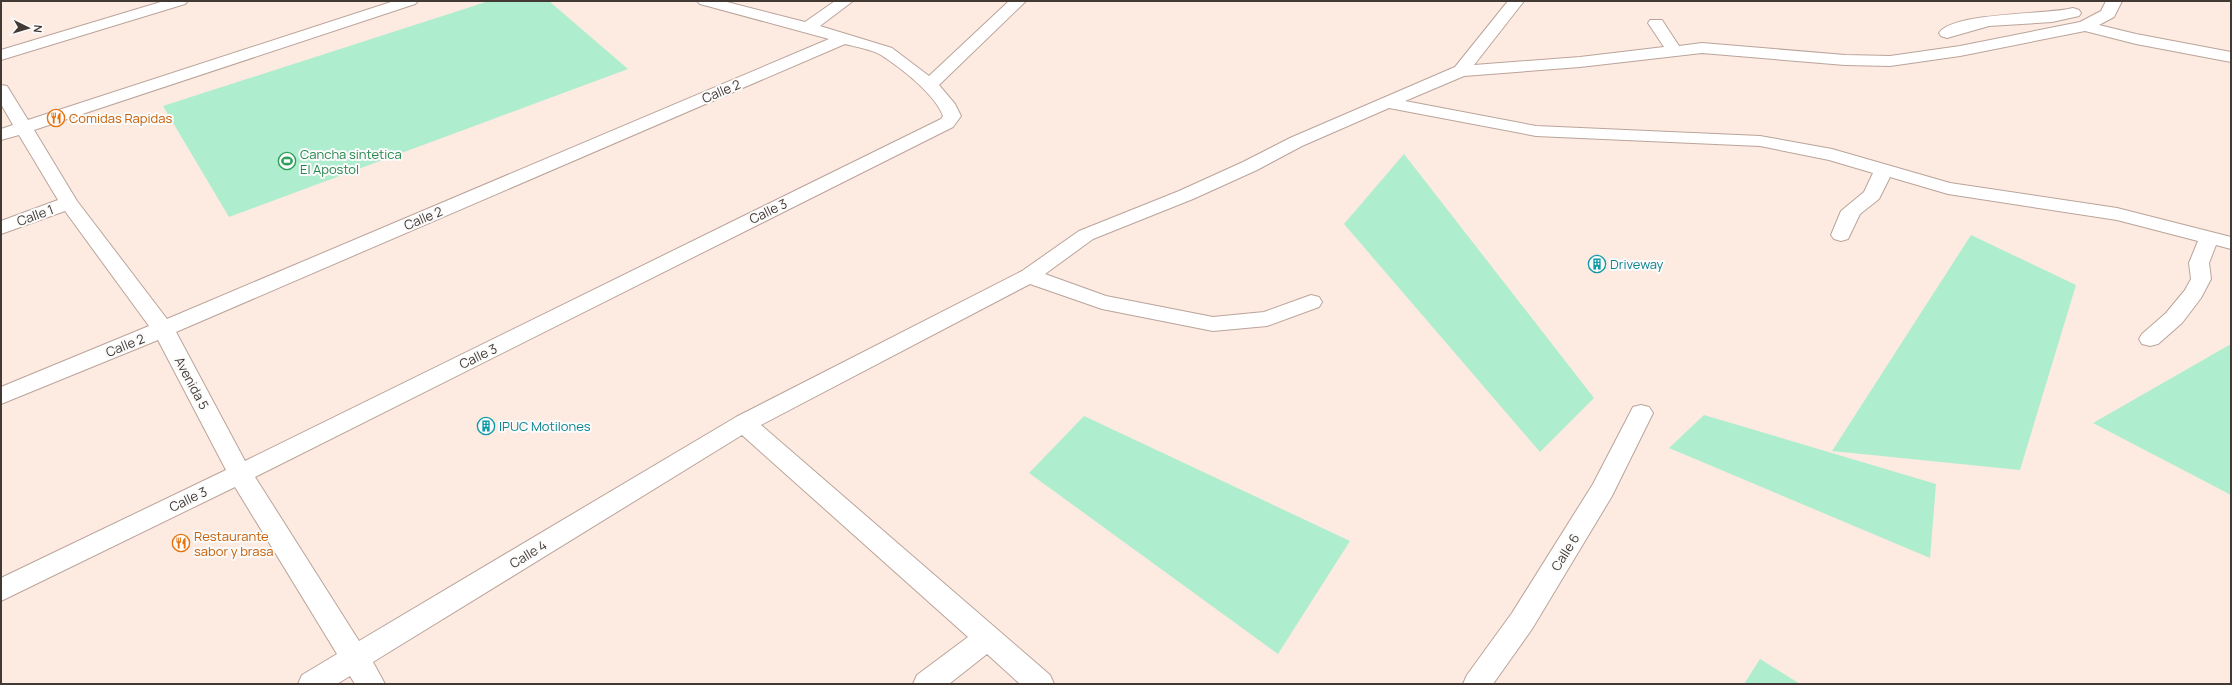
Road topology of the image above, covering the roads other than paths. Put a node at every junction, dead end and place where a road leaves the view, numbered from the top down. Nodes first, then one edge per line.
1 (180, 1) edge
2 (410, 1) edge
3 (705, 1) edge
4 (845, 1) edge
5 (1018, 1) edge
6 (1516, 1) edge
7 (2113, 4) edge
8 (1656, 23) dead end
9 (2085, 26) junction
10 (808, 27) junction
11 (1947, 33) dead end
12 (845, 38) junction
13 (1674, 51) junction
14 (1, 56) edge
15 (2231, 57) edge
16 (1461, 71) junction
17 (930, 85) junction
18 (1, 90) edge
19 (1388, 103) junction
20 (22, 128) junction
21 (1, 136) edge
22 (1884, 170) junction
23 (69, 203) junction
24 (1, 228) edge
25 (1841, 234) dead end
26 (2209, 237) junction
27 (2231, 243) edge
28 (1029, 276) junction
29 (1311, 302) dead end
30 (163, 329) junction
31 (2150, 339) dead end
32 (1, 396) edge
33 (1641, 413) dead end
34 (744, 423) junction
35 (240, 474) junction
36 (1, 590) edge
37 (989, 638) junction
38 (355, 658) junction
39 (312, 684) edge
40 (371, 684) edge
41 (927, 684) edge
42 (1040, 684) edge
43 (1478, 684) edge

1 - 14 street
2 - 20 street
3 - 10 street
4 - 10 street
5 - 17 street
6 - 16 street
7 - 9 street
7 - 11 street
8 - 13 street
9 - 13 street
9 - 15 street
10 - 12 street
12 - 17 street
12 - 30 street, Calle 2
13 - 16 street
16 - 19 street, Calle 4
17 - 35 street, Calle 3
18 - 20 street, Avenida 5
19 - 22 street
19 - 28 street, Calle 4
20 - 21 street
20 - 23 street, Avenida 5
22 - 25 street
22 - 26 street
23 - 24 street, Calle 1
23 - 30 street, Avenida 5
26 - 27 street
26 - 31 street
28 - 29 street
28 - 34 street, Calle 4
30 - 32 street, Calle 2
30 - 35 street, Avenida 5
33 - 43 street, Calle 6
34 - 37 street
34 - 38 street, Calle 4
35 - 36 street, Calle 3
35 - 38 street, Avenida 5
37 - 41 street
37 - 42 street
38 - 39 street, Calle 4
38 - 40 street, Avenida 5

